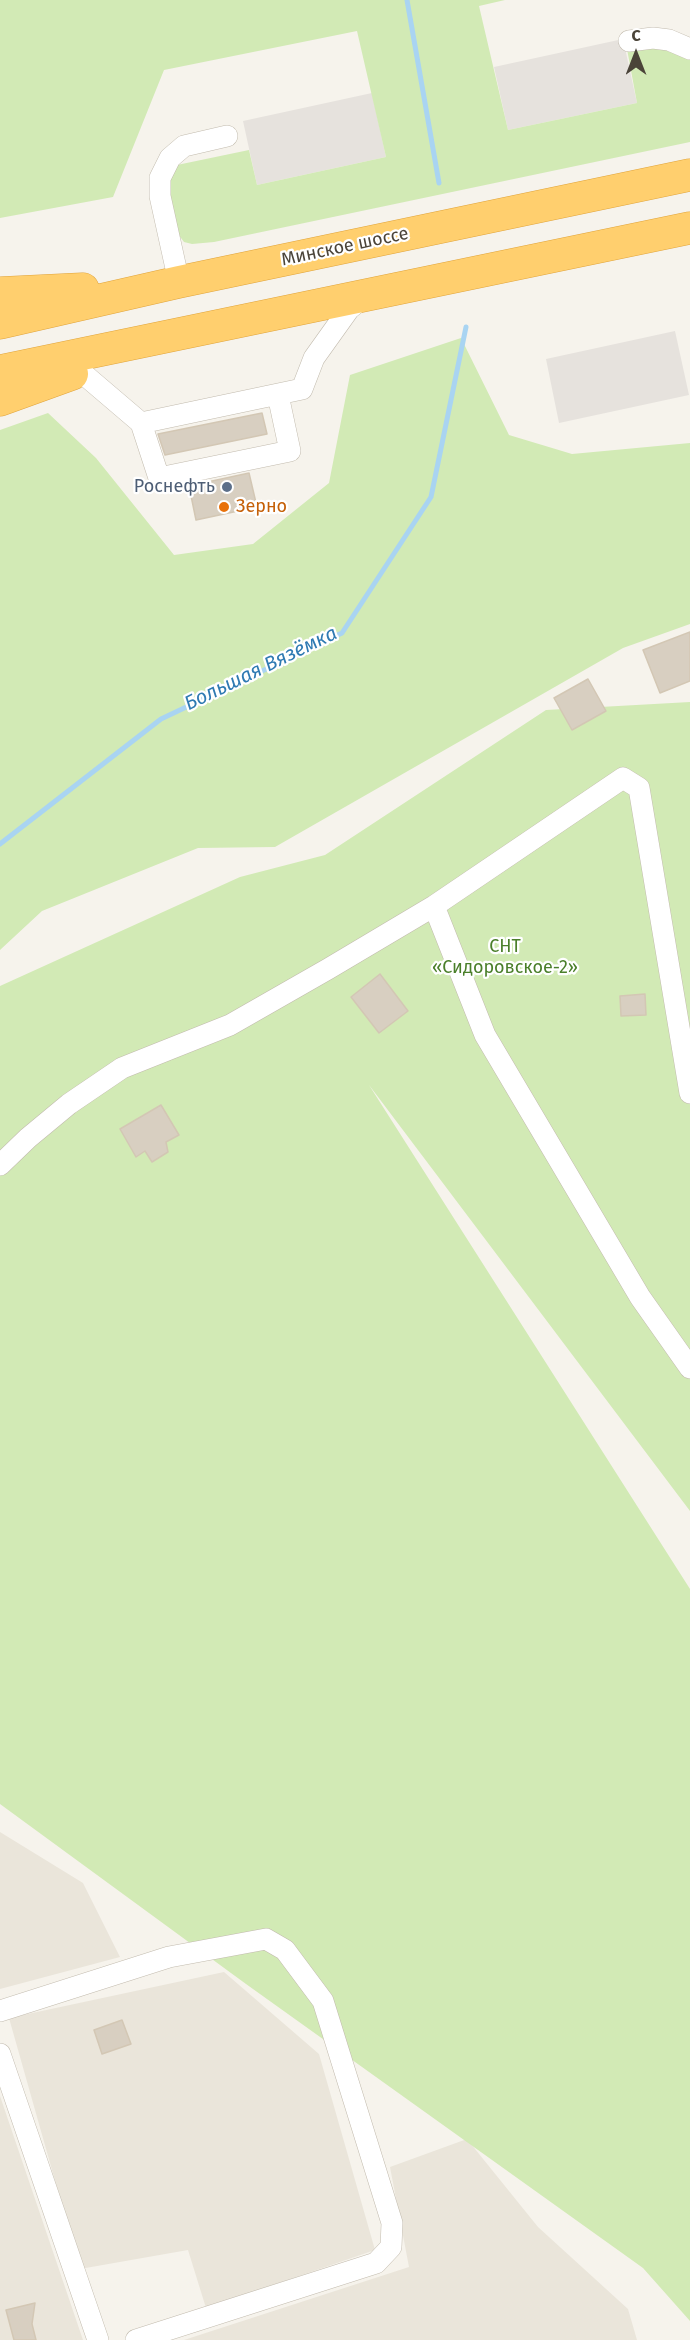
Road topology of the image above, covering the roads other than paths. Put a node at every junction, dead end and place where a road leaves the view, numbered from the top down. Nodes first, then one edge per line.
1 (629, 41) dead end
2 (690, 50) edge
3 (227, 136) dead end
4 (690, 175) edge
5 (690, 228) edge
6 (173, 283) junction
7 (0, 293) edge
8 (364, 296) junction
9 (0, 322) edge
10 (174, 336) junction
11 (0, 371) edge
12 (80, 371) junction
13 (278, 394) junction
14 (0, 400) edge
15 (141, 423) junction
16 (434, 906) junction
17 (690, 1093) edge
18 (0, 1165) edge
19 (690, 1368) edge
20 (0, 2011) edge
21 (0, 2054) edge
22 (98, 2340) edge
23 (136, 2340) edge

1 - 2 street
3 - 6 street
4 - 6 highway, Минское шоссе
5 - 8 highway
6 - 7 highway
6 - 9 highway, Минское шоссе
8 - 10 highway
8 - 13 street
10 - 11 highway
10 - 12 highway
12 - 14 highway
12 - 15 street
13 - 15 street
13 - 15 street
16 - 17 street
16 - 18 street
16 - 19 street
20 - 23 street
21 - 22 street

